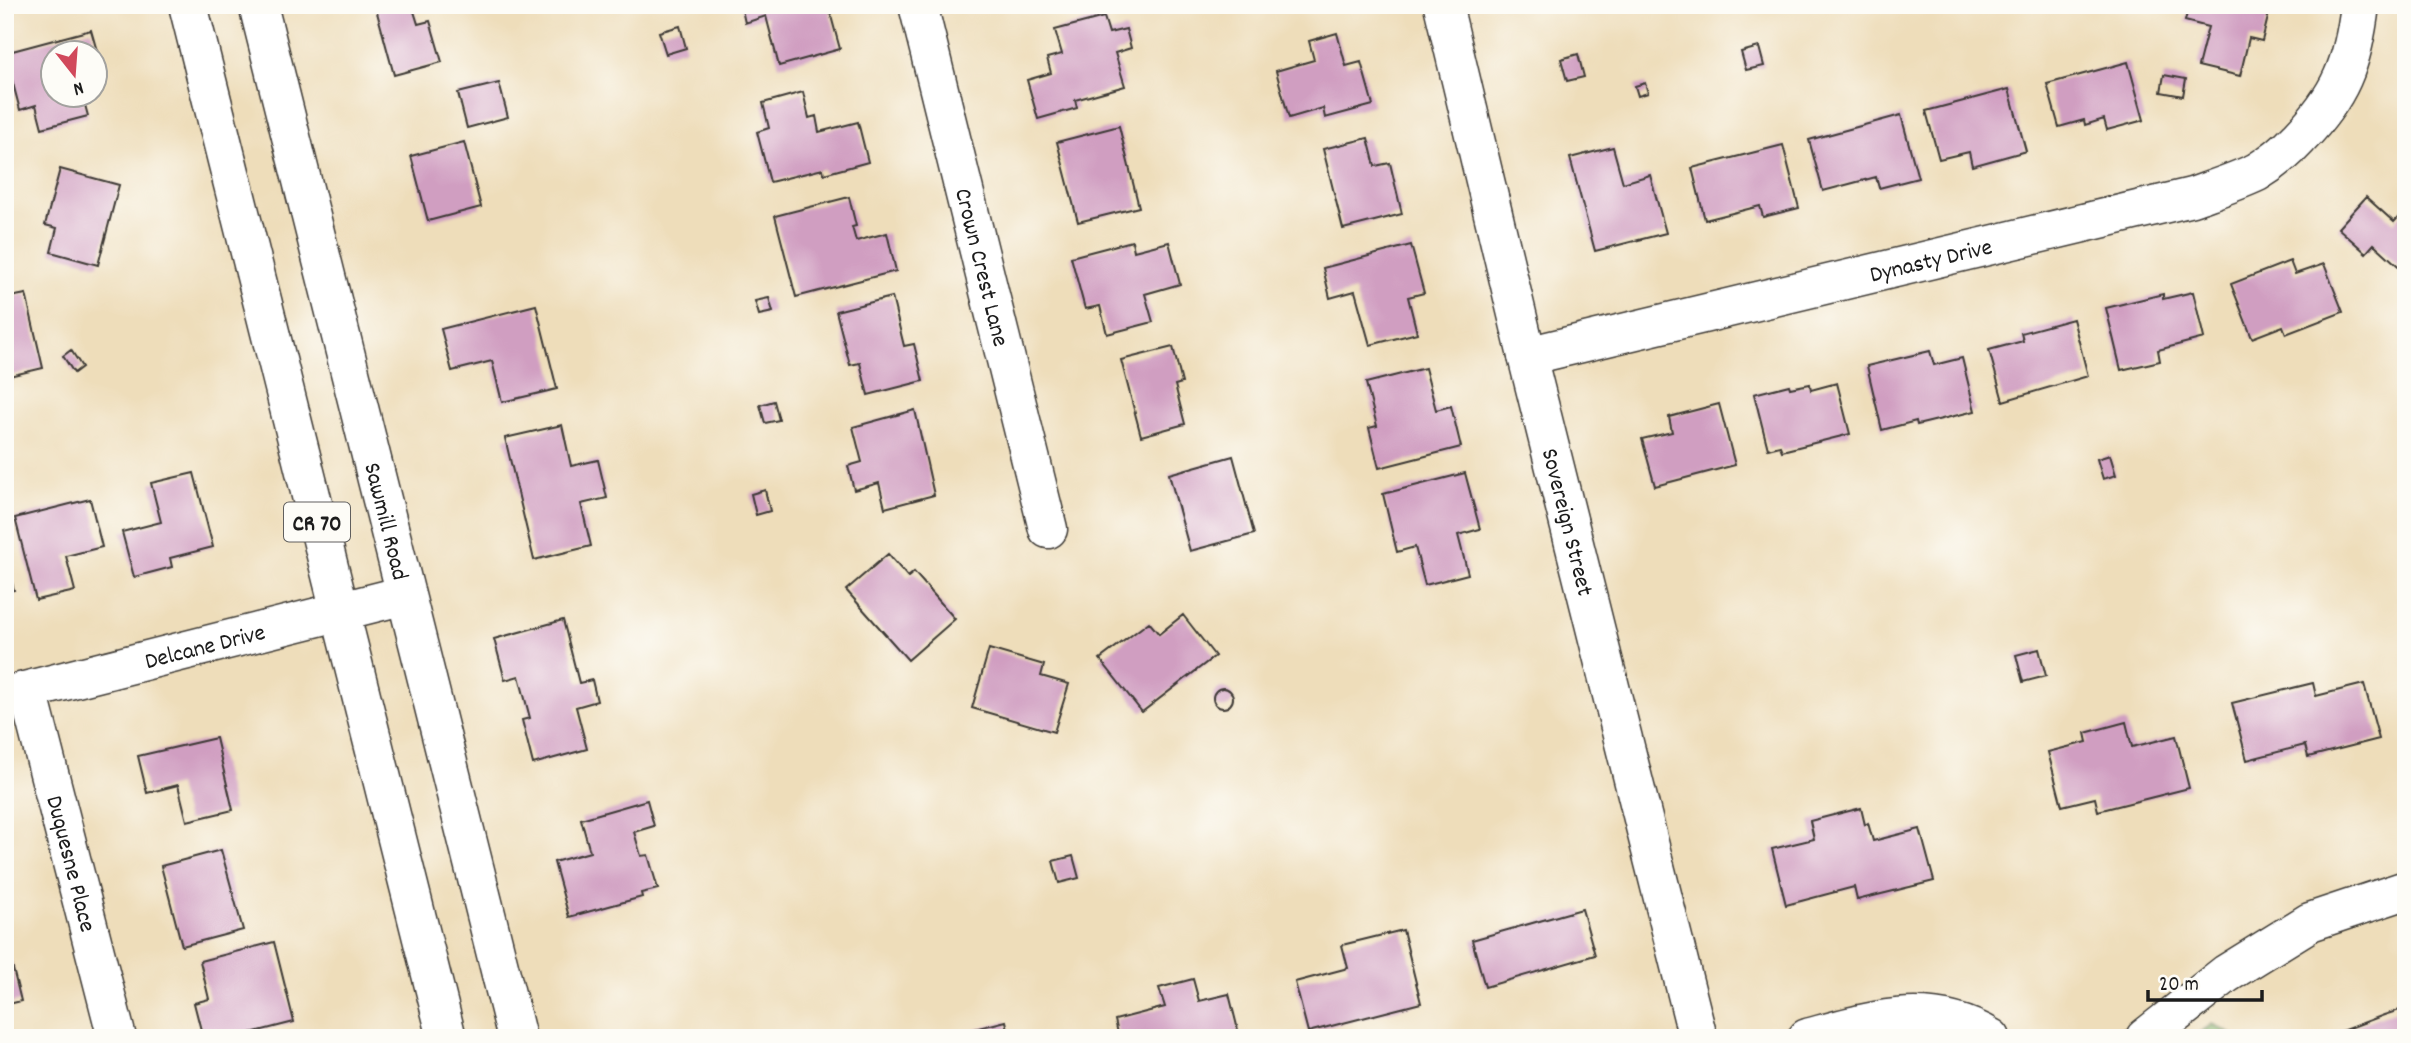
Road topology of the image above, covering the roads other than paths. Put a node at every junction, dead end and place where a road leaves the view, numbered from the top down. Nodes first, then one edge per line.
1 (188, 5) edge
2 (258, 5) edge
3 (918, 5) edge
4 (1443, 5) edge
5 (2360, 5) edge
6 (1527, 356) junction
7 (1048, 529) dead end
8 (405, 595) junction
9 (339, 610) junction
10 (17, 693) edge
11 (2406, 890) edge
12 (117, 1038) edge
13 (447, 1038) edge
14 (517, 1038) edge
15 (1698, 1038) edge
16 (1807, 1038) edge
17 (1991, 1038) edge
18 (2145, 1038) edge

1 - 9 street, CR 70
2 - 8 street, Sawmill Road / CR 70
3 - 7 street, Crown Crest Lane
4 - 6 street, Sovereign Street
5 - 6 street, Dynasty Drive
6 - 15 street, Sovereign Street
8 - 9 street, Delcane Drive
8 - 14 street, Sawmill Road / CR 70
9 - 10 street, Delcane Drive
9 - 13 street, CR 70
10 - 12 street, Duquesne Place
11 - 18 street
16 - 17 street

